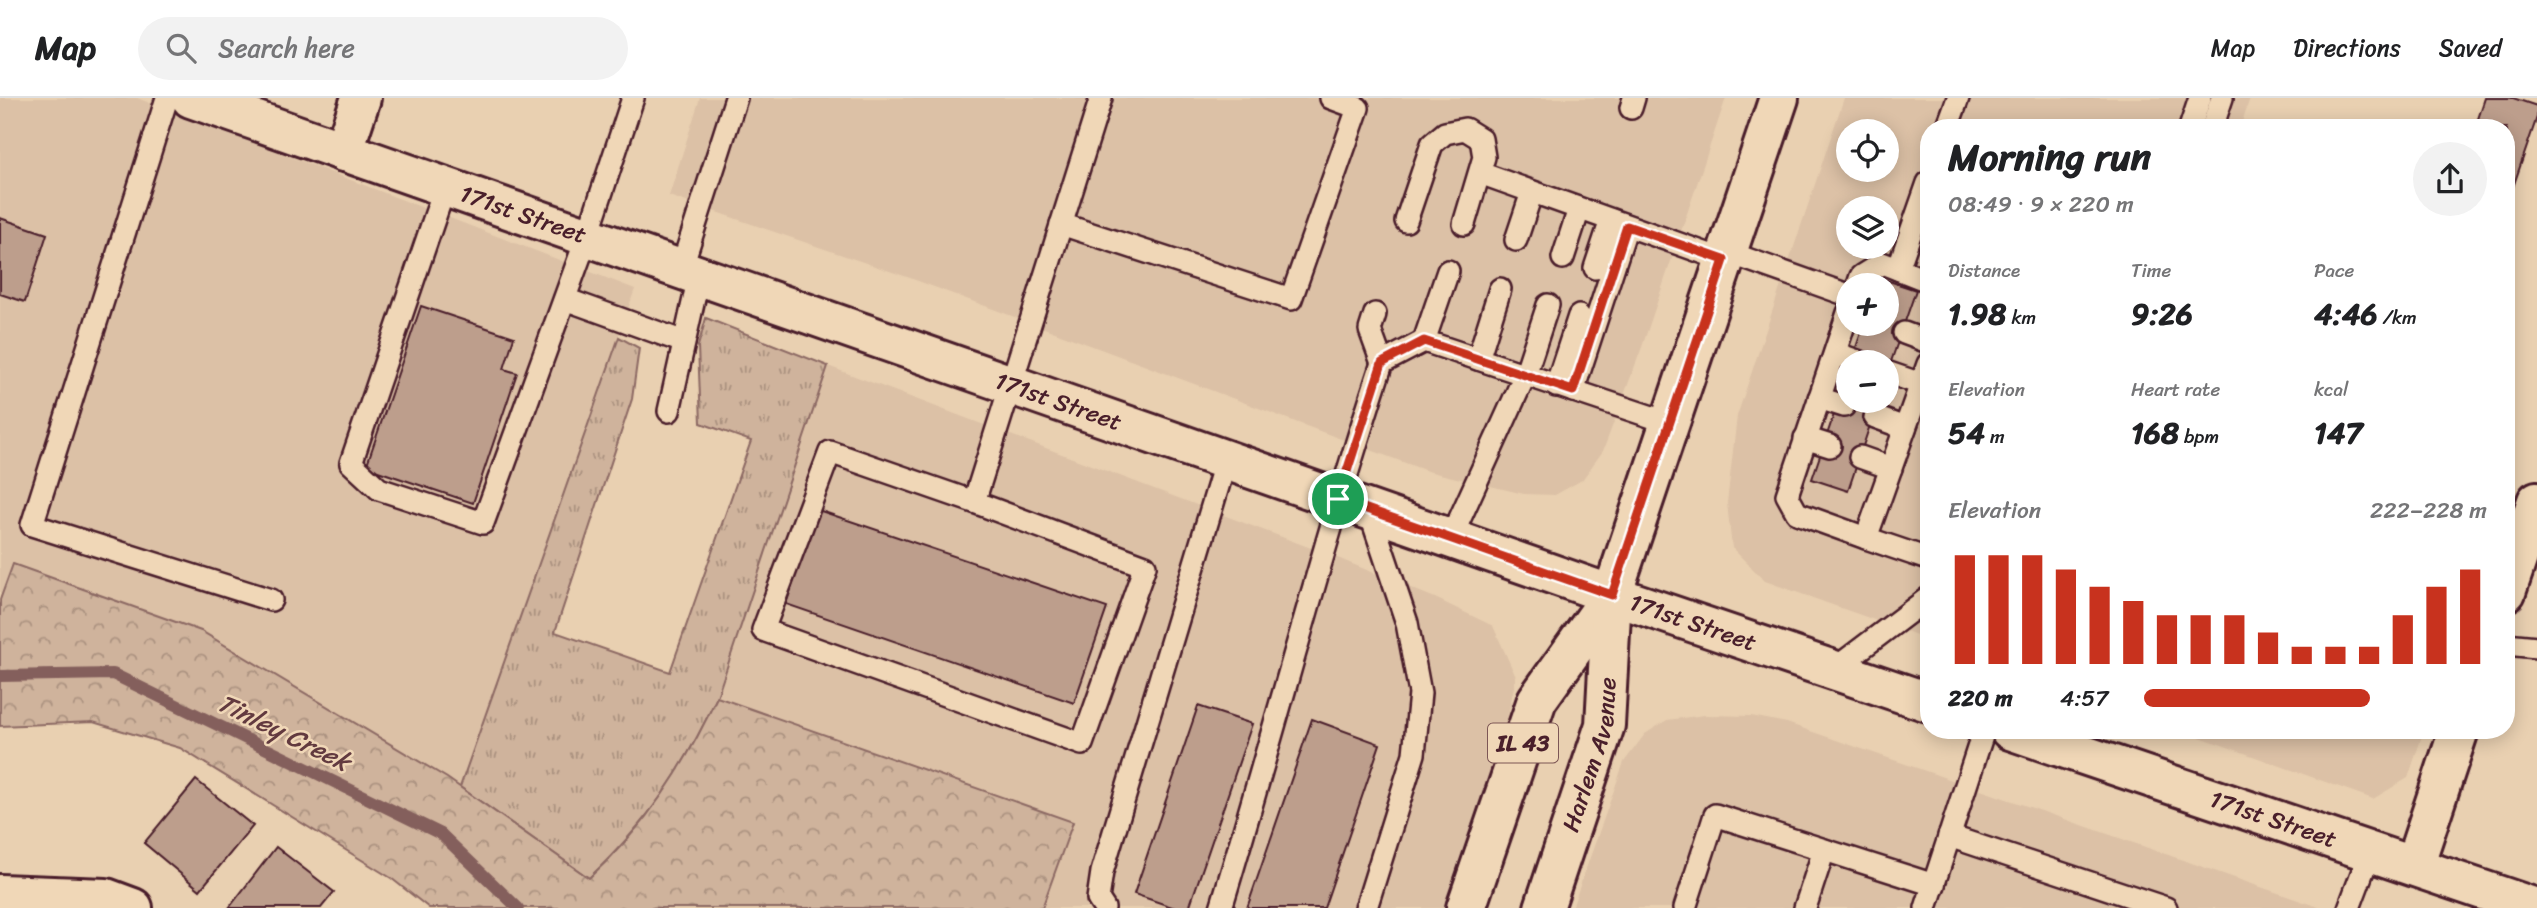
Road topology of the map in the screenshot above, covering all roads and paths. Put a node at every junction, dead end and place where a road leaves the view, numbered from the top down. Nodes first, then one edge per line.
1 (167, 98) edge
2 (191, 98) edge
3 (360, 98) edge
4 (633, 98) edge
5 (736, 98) edge
6 (1101, 98) edge
7 (1331, 98) edge
8 (1779, 98) edge
9 (1958, 98) edge
10 (2200, 98) edge
11 (2222, 98) edge
12 (1951, 119) edge
13 (2193, 119) edge
14 (2215, 119) edge
15 (343, 152) junction
16 (1480, 173) junction
17 (445, 187) junction
18 (1532, 192) junction
19 (1920, 206) edge
20 (1579, 209) junction
21 (1406, 221) dead end
22 (1464, 223) dead end
23 (1619, 223) junction
24 (1061, 224) junction
25 (587, 236) junction
26 (1516, 240) dead end
27 (1726, 256) junction
28 (1563, 258) dead end
29 (1595, 268) dead end
30 (1898, 269) junction
31 (1448, 271) dead end
32 (690, 272) junction
33 (1866, 273) edge
34 (1920, 278) edge
35 (1500, 289) dead end
36 (1836, 291) edge
37 (565, 299) junction
38 (1548, 305) dead end
39 (1375, 314) dead end
40 (1579, 316) dead end
41 (1903, 333) dead end
42 (1841, 336) edge
43 (1920, 339) edge
44 (1424, 341) junction
45 (684, 342) junction
46 (1835, 353) joint
47 (1478, 359) junction
48 (1382, 363) junction
49 (1899, 373) edge
50 (1920, 374) edge
51 (1525, 375) junction
52 (1010, 385) junction
53 (1564, 388) junction
54 (1920, 388) edge
55 (1819, 398) junction
56 (1836, 403) edge
57 (669, 411) dead end
58 (1874, 417) dead end
59 (1670, 423) junction
60 (1905, 428) junction
61 (1805, 438) junction
62 (1830, 446) dead end
63 (1860, 457) dead end
64 (1226, 460) junction
65 (1891, 468) junction
66 (2537, 501) edge
67 (974, 502) junction
68 (1353, 505) junction
69 (1451, 538) junction
70 (1866, 538) junction
71 (1920, 556) edge
72 (2515, 566) edge
73 (1612, 595) junction
74 (271, 600) dead end
75 (1920, 604) edge
76 (2515, 644) edge
77 (2537, 648) edge
78 (1833, 670) junction
79 (1920, 699) edge
80 (1981, 739) edge
81 (2071, 739) edge
82 (2455, 739) edge
83 (1949, 836) junction
84 (1824, 850) junction
85 (2370, 852) junction
86 (2414, 866) junction
87 (1934, 885) junction
88 (0, 894) edge
89 (133, 908) edge
90 (1104, 908) edge
91 (1221, 908) edge
92 (1366, 908) edge
93 (1466, 908) edge
94 (1544, 908) edge
95 (1685, 908) edge
96 (1805, 908) edge
97 (1926, 908) edge
98 (2166, 908) edge
99 (2349, 908) edge
100 (2536, 908) edge

1 - 74 lane
2 - 15 street, 171st Street
3 - 15 street
4 - 25 lane
5 - 32 lane
6 - 24 lane
7 - 24 lane
8 - 27 street, Harlem Avenue / IL 43
9 - 12 lane
10 - 13 lane
11 - 14 lane
15 - 17 street, 171st Street
16 - 18 lane
16 - 21 lane
16 - 22 lane
17 - 25 street, 171st Street
17 - 37 lane
18 - 20 lane
18 - 26 lane
19 - 30 lane
20 - 23 lane
20 - 28 lane
23 - 27 lane
23 - 29 lane
23 - 53 lane
24 - 52 lane
25 - 32 street, 171st Street
25 - 37 lane
27 - 36 lane
27 - 59 street, Harlem Avenue / IL 43
30 - 33 lane
30 - 34 lane
31 - 44 lane
32 - 45 lane
32 - 52 street, 171st Street
35 - 47 lane
37 - 45 lane
38 - 51 lane
39 - 48 lane
40 - 53 lane
41 - 43 lane
42 - 46 lane
44 - 47 lane
44 - 48 lane
45 - 57 lane
46 - 55 lane
47 - 51 lane
48 - 68 lane
49 - 50 lane
51 - 53 lane
51 - 69 lane
52 - 64 street, 171st Street
52 - 67 lane
53 - 59 lane
54 - 60 lane
55 - 56 lane
55 - 61 lane
58 - 60 lane
59 - 73 street, Harlem Avenue / IL 43
60 - 65 lane
61 - 62 lane
61 - 70 lane
63 - 65 lane
64 - 68 street, 171st Street
64 - 90 lane
65 - 70 lane
66 - 72 street
67 - 67 lane
68 - 69 street, 171st Street
68 - 91 lane
68 - 92 lane
69 - 73 street, 171st Street
70 - 71 lane
73 - 78 street, 171st Street
73 - 93 street, Harlem Avenue / IL 43
73 - 94 street, Harlem Avenue / IL 43
75 - 78 lane
76 - 77 lane
78 - 79 street, 171st Street
80 - 83 lane
81 - 85 street, 171st Street
82 - 86 street
83 - 87 lane
83 - 98 lane
84 - 87 lane
84 - 95 lane
84 - 96 lane
85 - 86 street, 171st Street
85 - 99 lane
86 - 100 street, 171st Street
87 - 97 lane
88 - 89 street

